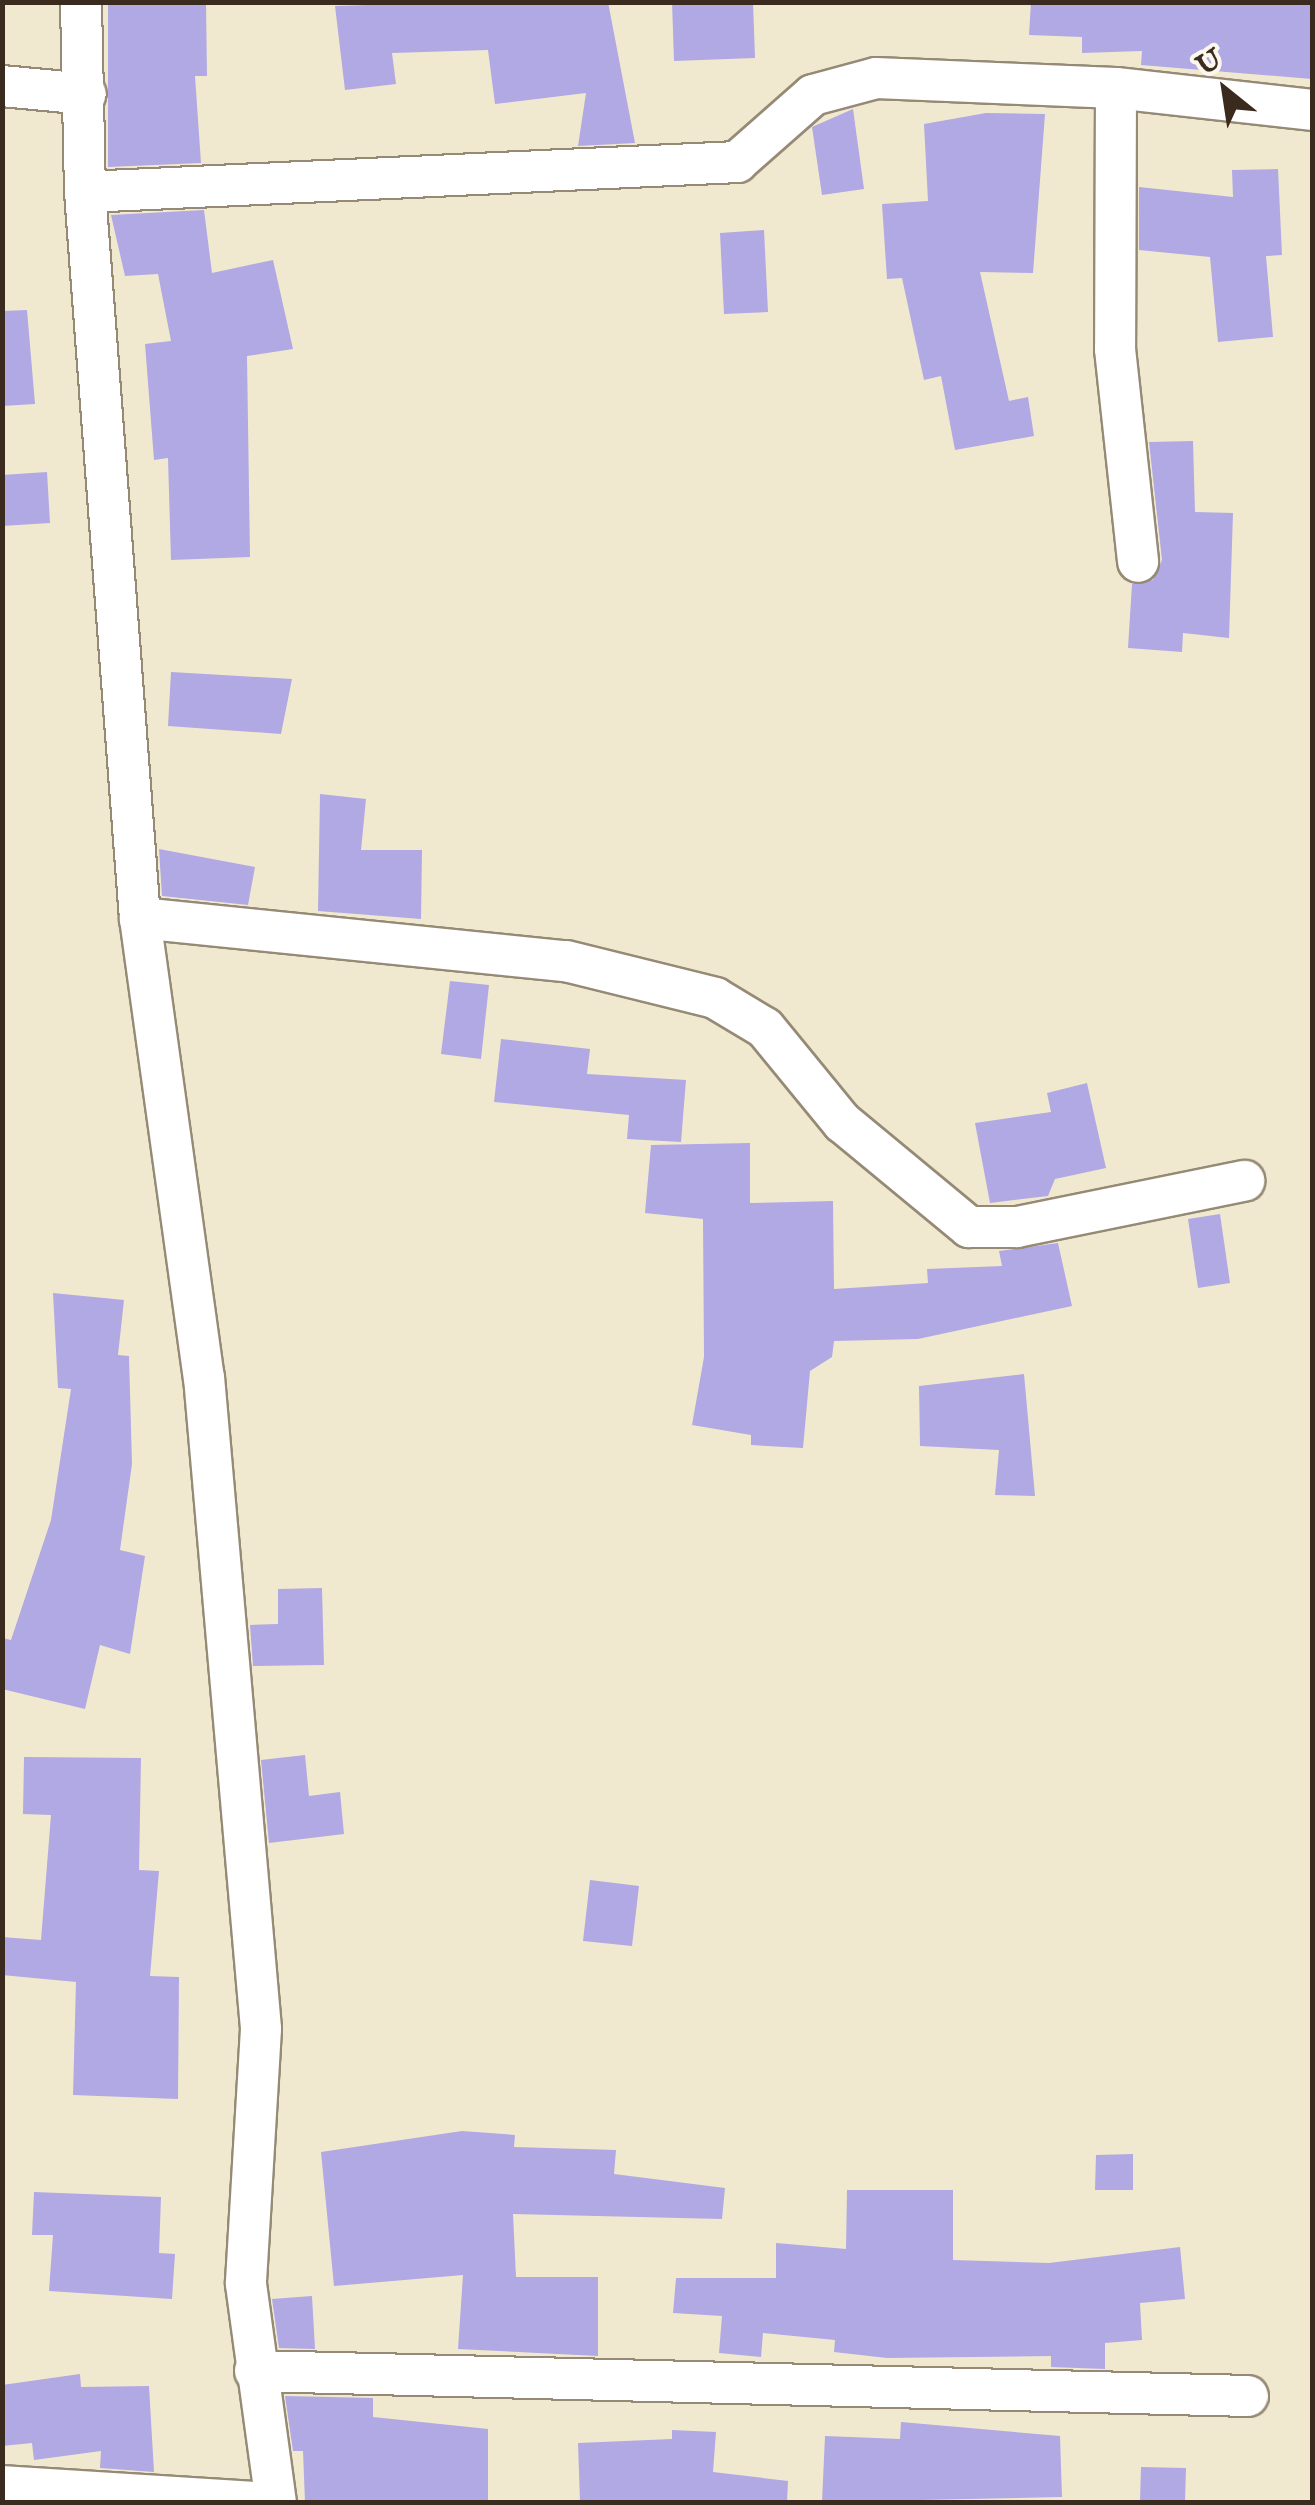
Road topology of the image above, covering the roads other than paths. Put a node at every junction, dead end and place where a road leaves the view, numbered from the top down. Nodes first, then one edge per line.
1 (81, 2) edge
2 (2, 86) edge
3 (1116, 88) junction
4 (86, 94) junction
5 (1312, 110) edge
6 (85, 192) junction
7 (1138, 562) dead end
8 (140, 918) junction
9 (1244, 1181) dead end
10 (255, 2371) junction
11 (1248, 2396) dead end
12 (2, 2486) edge
13 (259, 2502) edge
14 (276, 2502) edge

1 - 4 street
2 - 4 street
3 - 5 street
3 - 6 street
3 - 7 street
4 - 6 street
6 - 8 street
8 - 9 street
8 - 10 street
10 - 11 street
10 - 14 street
12 - 13 street

